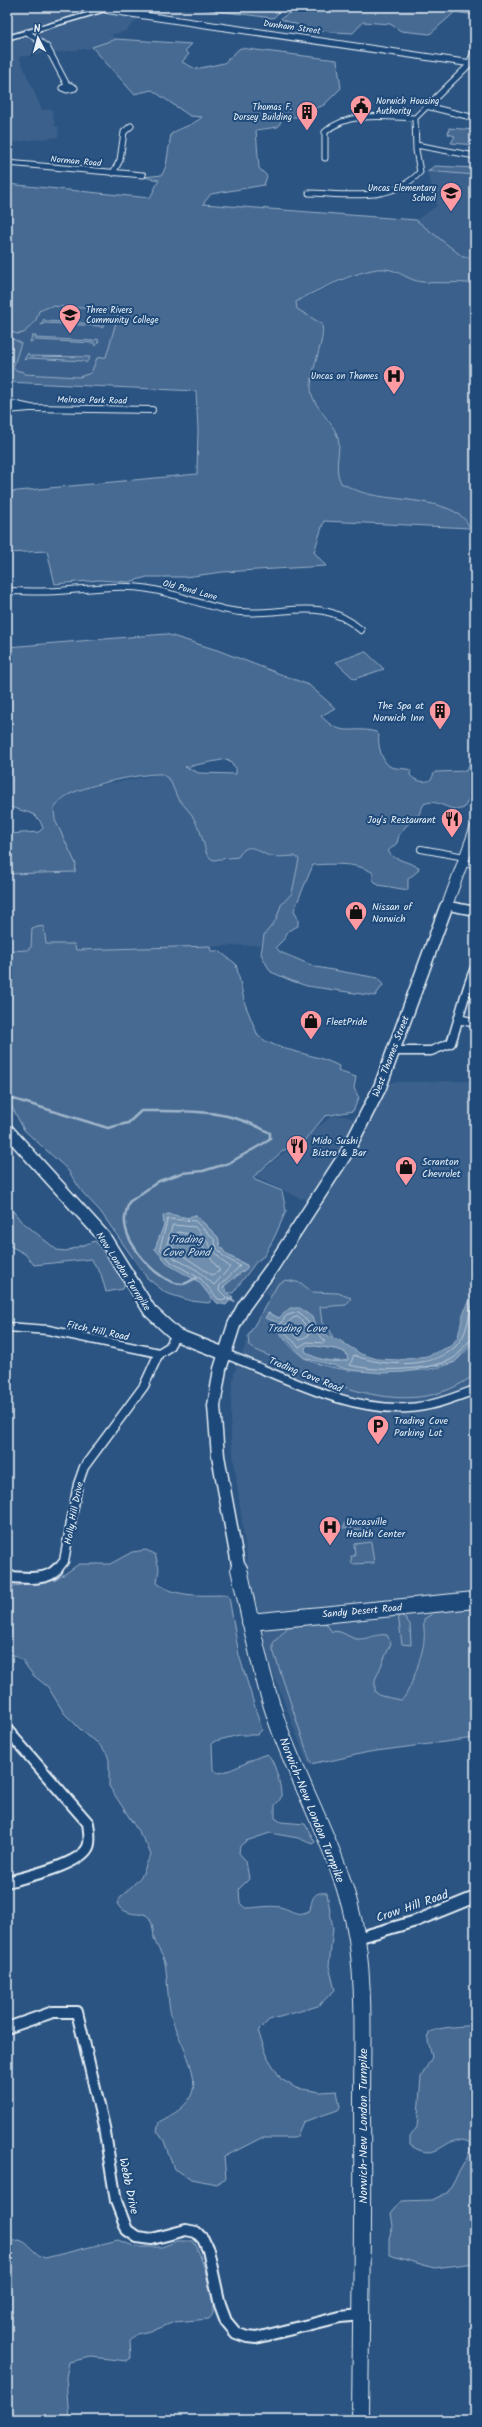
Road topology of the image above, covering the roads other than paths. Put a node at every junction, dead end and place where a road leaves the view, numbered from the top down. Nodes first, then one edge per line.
1 (116, 7) edge
2 (107, 10) junction
3 (27, 32) junction
4 (7, 38) edge
5 (475, 50) edge
6 (472, 64) edge
7 (67, 85) dead end
8 (426, 106) junction
9 (415, 118) junction
10 (475, 118) edge
11 (131, 126) dead end
12 (416, 145) junction
13 (475, 156) edge
14 (326, 158) dead end
15 (7, 163) edge
16 (113, 173) junction
17 (143, 175) dead end
18 (309, 194) dead end
19 (7, 403) edge
20 (32, 408) junction
21 (7, 410) edge
22 (152, 410) dead end
23 (7, 591) edge
24 (361, 630) dead end
25 (475, 829) edge
26 (421, 849) dead end
27 (464, 860) junction
28 (475, 865) edge
29 (448, 905) junction
30 (475, 911) edge
31 (475, 968) edge
32 (460, 1019) junction
33 (475, 1023) edge
34 (393, 1051) junction
35 (7, 1130) edge
36 (244, 1306) joint
37 (7, 1327) edge
38 (176, 1335) junction
39 (159, 1352) junction
40 (225, 1354) junction
41 (475, 1390) edge
42 (7, 1577) edge
43 (475, 1600) edge
44 (250, 1622) junction
45 (7, 1730) edge
46 (7, 1882) edge
47 (475, 1897) edge
48 (357, 1938) junction
49 (7, 2028) edge
50 (362, 2314) junction
51 (360, 2420) edge

1 - 2 main road
2 - 3 main road
2 - 6 street, Dunham Street
3 - 4 main road
3 - 7 street
5 - 6 street
6 - 8 street
8 - 9 street
8 - 10 street
9 - 12 street
9 - 14 street
11 - 16 street
12 - 13 street
12 - 18 street
15 - 16 street, Norman Road
16 - 17 street, Norman Road
19 - 20 street, Melrose Park Road
20 - 21 street, Melrose Park Road
20 - 22 street, Melrose Park Road
23 - 24 street, Old Pond Lane
25 - 27 main road, West Thames Street
26 - 27 street
27 - 28 street
27 - 29 main road, West Thames Street
29 - 30 street
29 - 34 main road, West Thames Street
31 - 32 street
32 - 33 street
32 - 34 street
34 - 36 main road, West Thames Street
35 - 38 main road, New London Turnpike
36 - 40 main road, Norwich-New London Turnpike
37 - 39 street, Fitch Hill Road
38 - 39 street
38 - 40 main road, New London Turnpike
39 - 42 street, Holly Hill Drive
40 - 41 street, Trading Cove Road
40 - 44 main road, Norwich-New London Turnpike
43 - 44 main road, Sandy Desert Road
44 - 48 main road, Norwich-New London Turnpike
45 - 46 street
47 - 48 street, Crow Hill Road
48 - 50 main road, Norwich-New London Turnpike
49 - 50 street, Webb Drive
50 - 51 main road, Norwich-New London Turnpike

